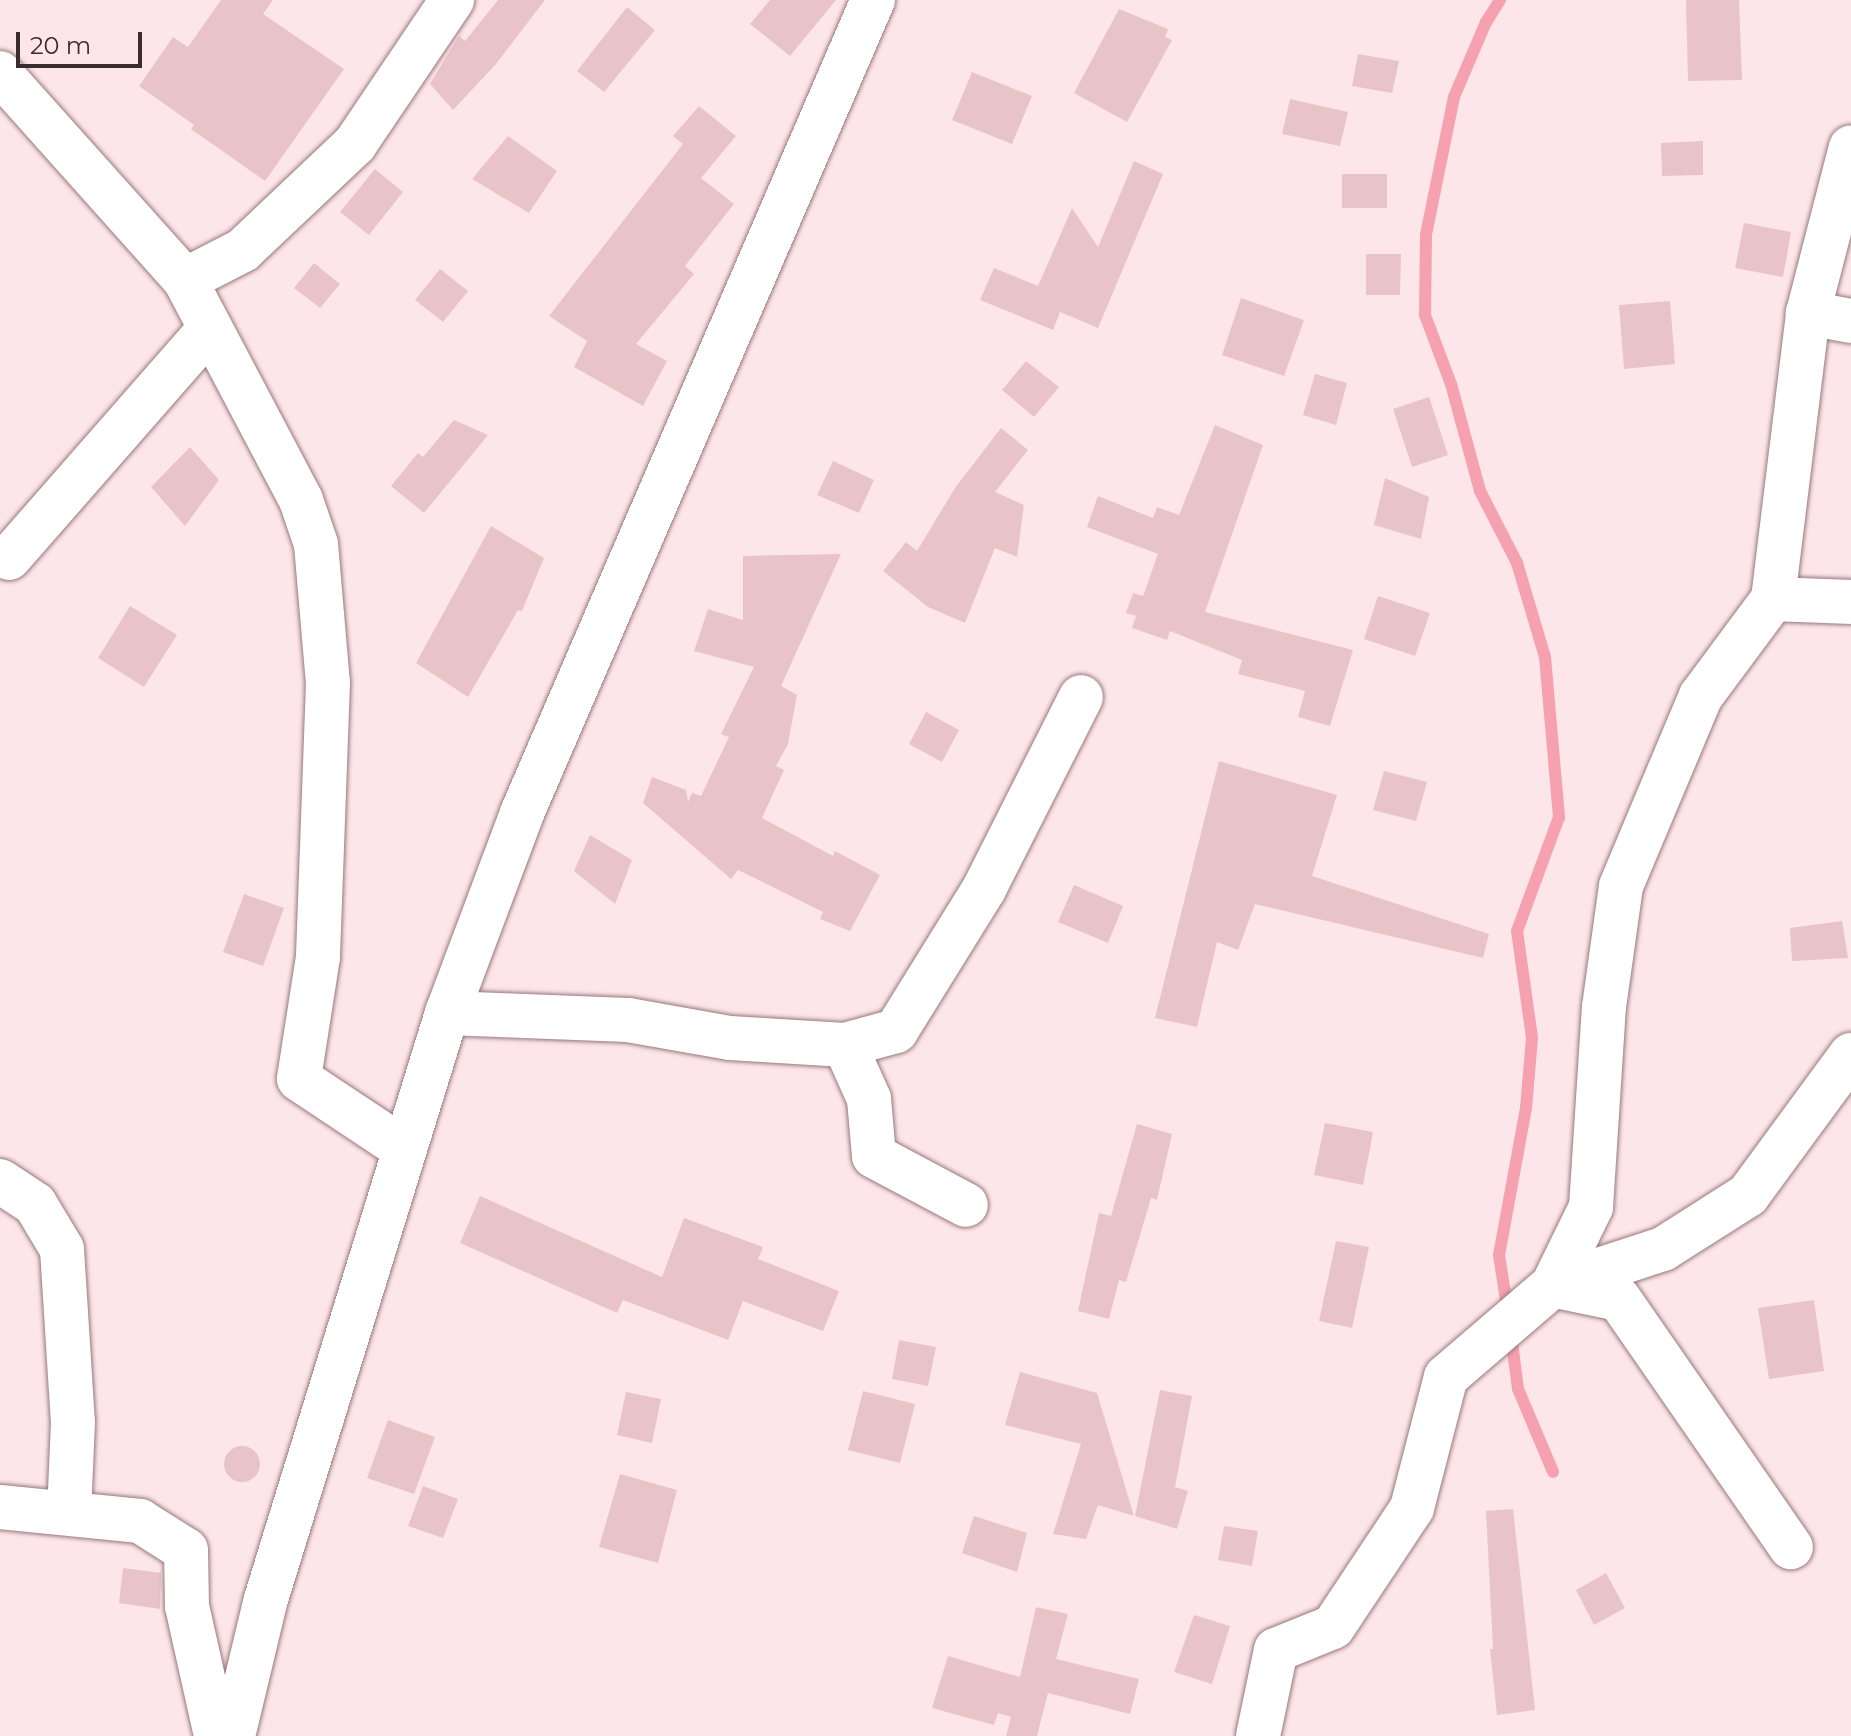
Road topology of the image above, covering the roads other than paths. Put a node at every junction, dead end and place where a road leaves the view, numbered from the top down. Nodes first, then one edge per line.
1 (452, 0) edge
2 (873, 0) edge
3 (0, 73) edge
4 (1851, 147) edge
5 (185, 280) junction
6 (1808, 313) junction
7 (1851, 321) edge
8 (210, 328) junction
9 (9, 558) dead end
10 (1773, 599) junction
11 (1851, 602) edge
12 (1081, 697) dead end
13 (447, 1013) junction
14 (845, 1045) junction
15 (1851, 1055) edge
16 (403, 1148) junction
17 (0, 1181) edge
18 (966, 1205) dead end
19 (1553, 1285) junction
20 (0, 1507) edge
21 (69, 1512) junction
22 (1791, 1547) dead end
23 (216, 1736) edge
24 (233, 1736) edge
25 (1258, 1736) edge

1 - 5 street
2 - 13 street
3 - 5 street
4 - 6 street
5 - 8 street
6 - 7 street
6 - 10 street
8 - 9 street
8 - 16 street
10 - 11 street
10 - 19 street
12 - 14 street
13 - 14 street
13 - 16 street
14 - 18 street
15 - 19 street
16 - 24 street
17 - 21 street
19 - 22 street
19 - 25 street
20 - 21 street
21 - 23 street

